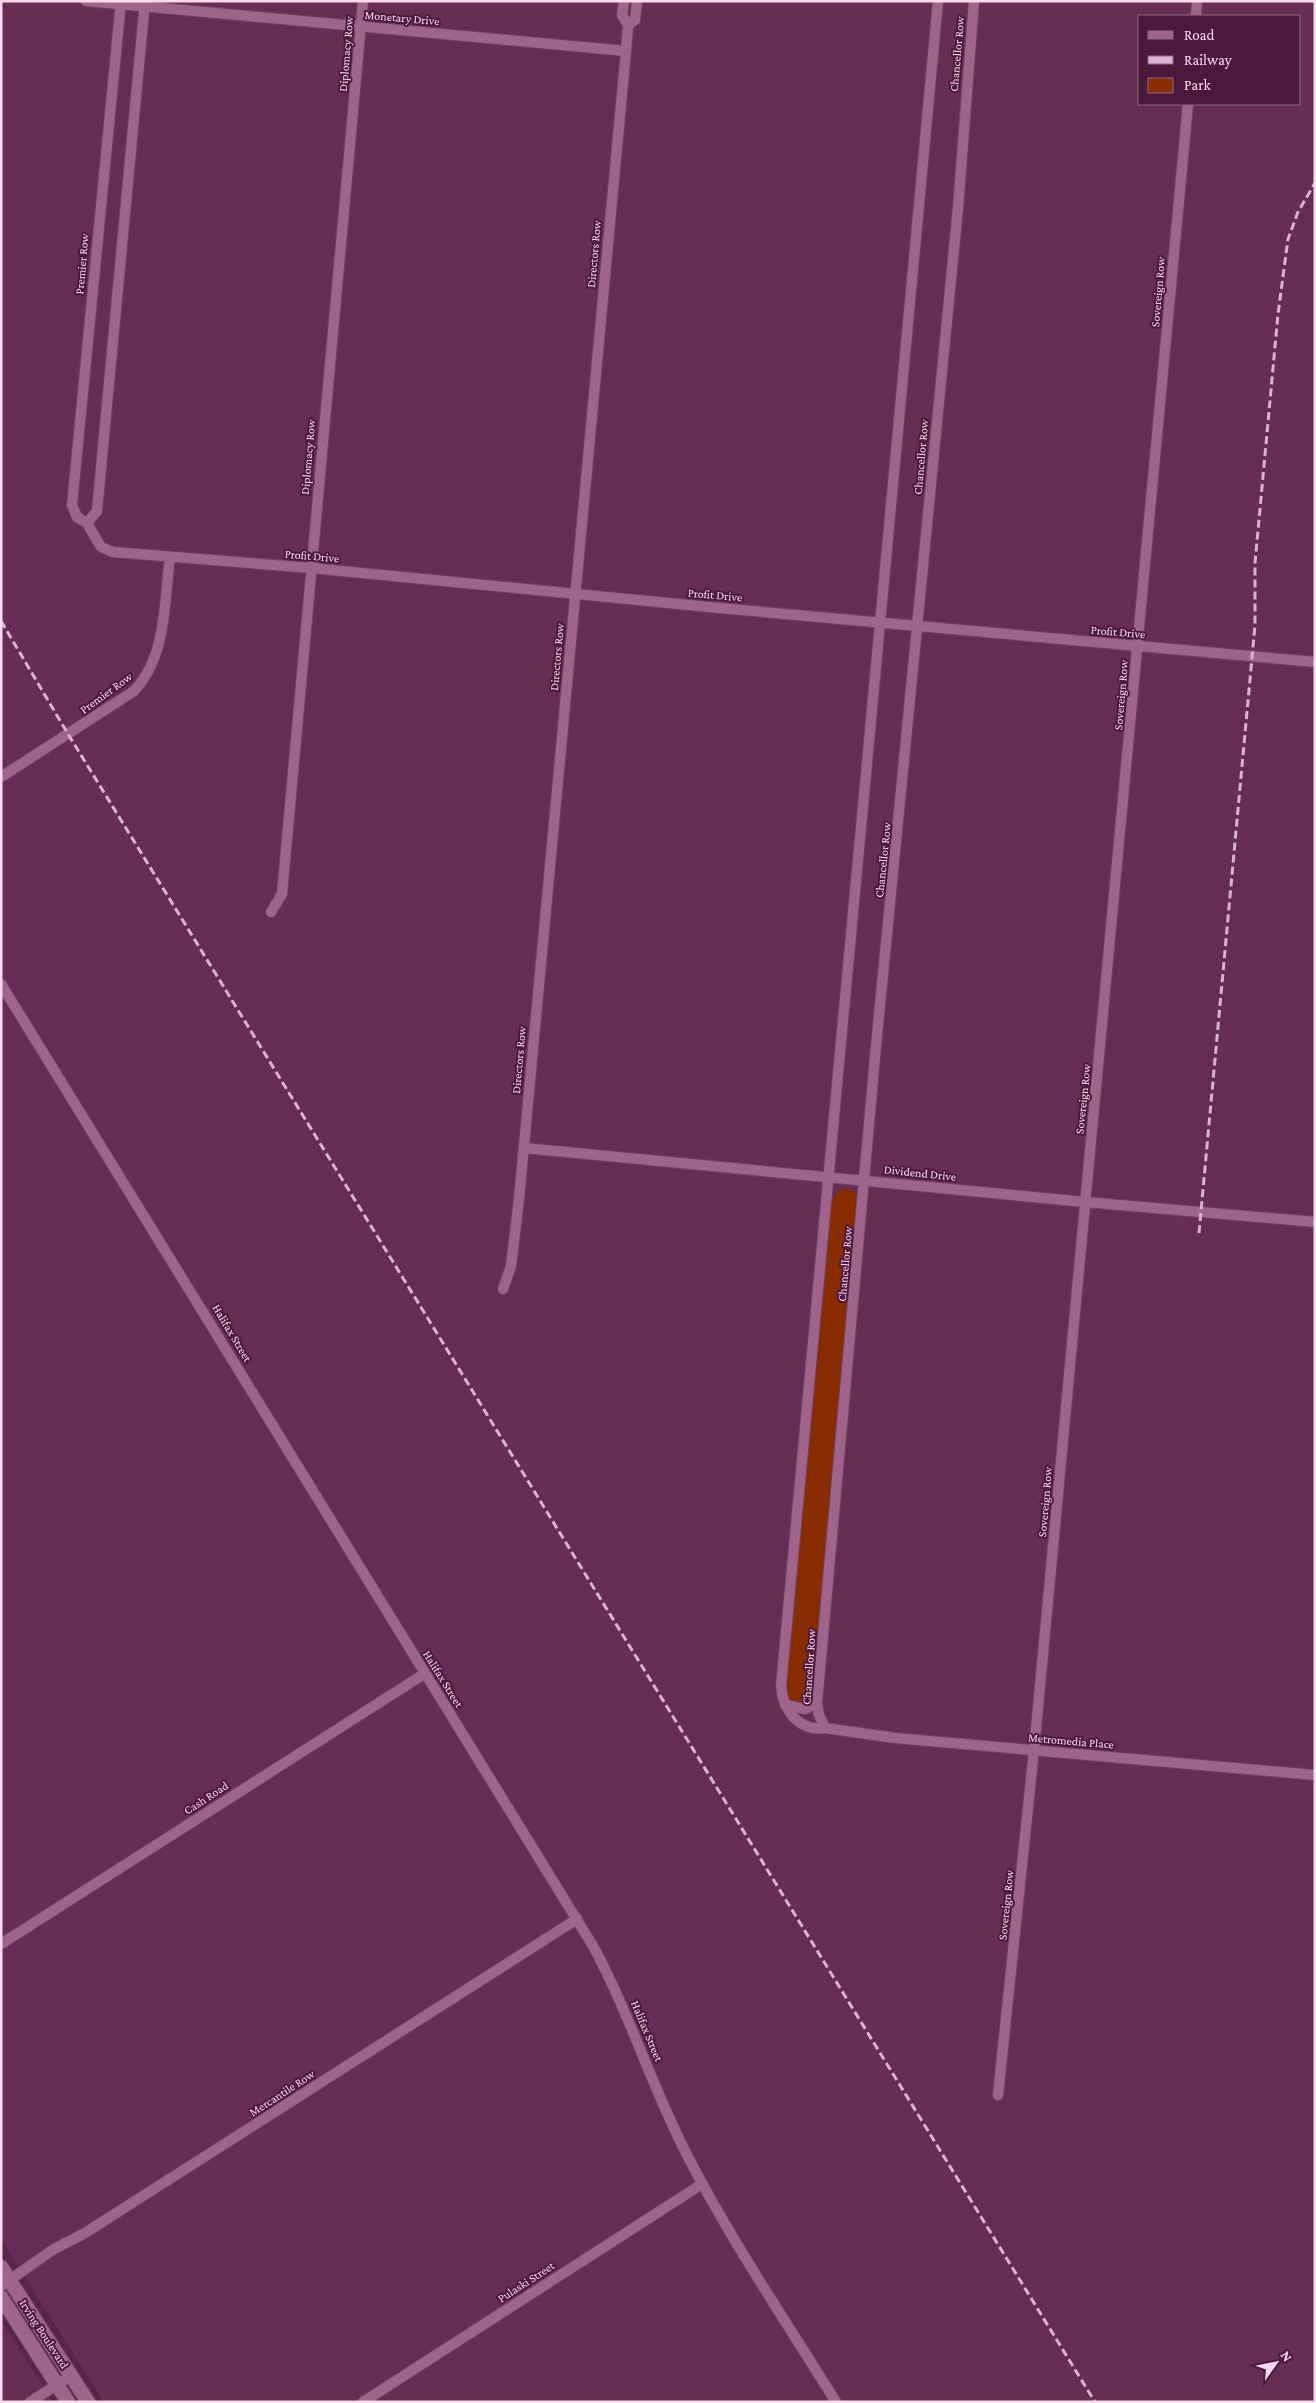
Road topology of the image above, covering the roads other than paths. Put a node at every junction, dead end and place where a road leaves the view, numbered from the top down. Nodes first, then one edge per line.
1 (86, 1) edge
2 (363, 1) edge
3 (624, 1) edge
4 (637, 1) edge
5 (938, 1) edge
6 (974, 1) edge
7 (1197, 1) edge
8 (120, 3) edge
9 (144, 4) edge
10 (1196, 15) edge
11 (628, 25) junction
12 (361, 26) junction
13 (626, 51) junction
14 (1188, 105) edge
15 (87, 523) junction
16 (113, 552) joint
17 (170, 556) junction
18 (311, 568) junction
19 (575, 594) junction
20 (879, 622) junction
21 (918, 626) junction
22 (1138, 646) junction
23 (1315, 662) edge
24 (1, 777) edge
25 (271, 912) dead end
26 (1, 984) edge
27 (524, 1148) junction
28 (829, 1176) junction
29 (865, 1180) junction
30 (1085, 1202) junction
31 (1315, 1222) edge
32 (502, 1289) dead end
33 (424, 1674) junction
34 (817, 1703) junction
35 (785, 1705) junction
36 (825, 1728) junction
37 (1034, 1750) junction
38 (1315, 1775) edge
39 (576, 1919) junction
40 (1, 1944) edge
41 (998, 2096) dead end
42 (702, 2184) junction
43 (1, 2267) edge
44 (6, 2283) edge
45 (1, 2297) edge
46 (71, 2376) junction
47 (57, 2384) junction
48 (30, 2402) edge
49 (68, 2402) edge
50 (88, 2402) edge
51 (363, 2402) edge
52 (836, 2402) edge

1 - 8 street, Monetary Drive
2 - 12 street, Diplomacy Row
3 - 11 street, Directors Row
4 - 11 street, Directors Row
5 - 20 street, Chancellor Row
6 - 21 street, Chancellor Row
7 - 10 street
8 - 9 street, Monetary Drive
8 - 15 street, Premier Row
9 - 12 street, Monetary Drive
9 - 15 street
11 - 13 street, Directors Row
12 - 13 street, Monetary Drive
12 - 18 street, Diplomacy Row
13 - 19 street, Directors Row
14 - 22 street, Sovereign Row
15 - 16 street, Premier Row
16 - 17 street, Profit Drive
17 - 18 street, Profit Drive
17 - 24 street, Premier Row
18 - 19 street, Profit Drive
18 - 25 street, Diplomacy Row
19 - 20 street, Profit Drive
19 - 27 street, Directors Row
20 - 21 street, Profit Drive
20 - 28 street, Chancellor Row
21 - 22 street, Profit Drive
21 - 29 street, Chancellor Row
22 - 23 street, Profit Drive
22 - 30 street, Sovereign Row
26 - 33 street, Halifax Street
27 - 28 street, Dividend Drive
27 - 32 street, Directors Row
28 - 29 street, Dividend Drive
28 - 35 street, Chancellor Row
29 - 30 street, Dividend Drive
29 - 34 street, Chancellor Row
30 - 31 street, Dividend Drive
30 - 37 street, Sovereign Row
33 - 39 street, Halifax Street
33 - 40 street, Cash Road
34 - 35 street
34 - 36 street, Chancellor Row
35 - 36 street, Chancellor Row
36 - 37 street, Metromedia Place
37 - 38 street, Metromedia Place
37 - 41 street, Sovereign Row
39 - 42 street, Halifax Street
39 - 44 street, Mercantile Row
42 - 51 street, Pulaski Street
42 - 52 street, Halifax Street
43 - 44 main road, Irving Boulevard
44 - 46 main road, Irving Boulevard
45 - 47 main road, Irving Boulevard
46 - 47 street
46 - 50 main road, Irving Boulevard
47 - 48 street
47 - 49 main road, Irving Boulevard

